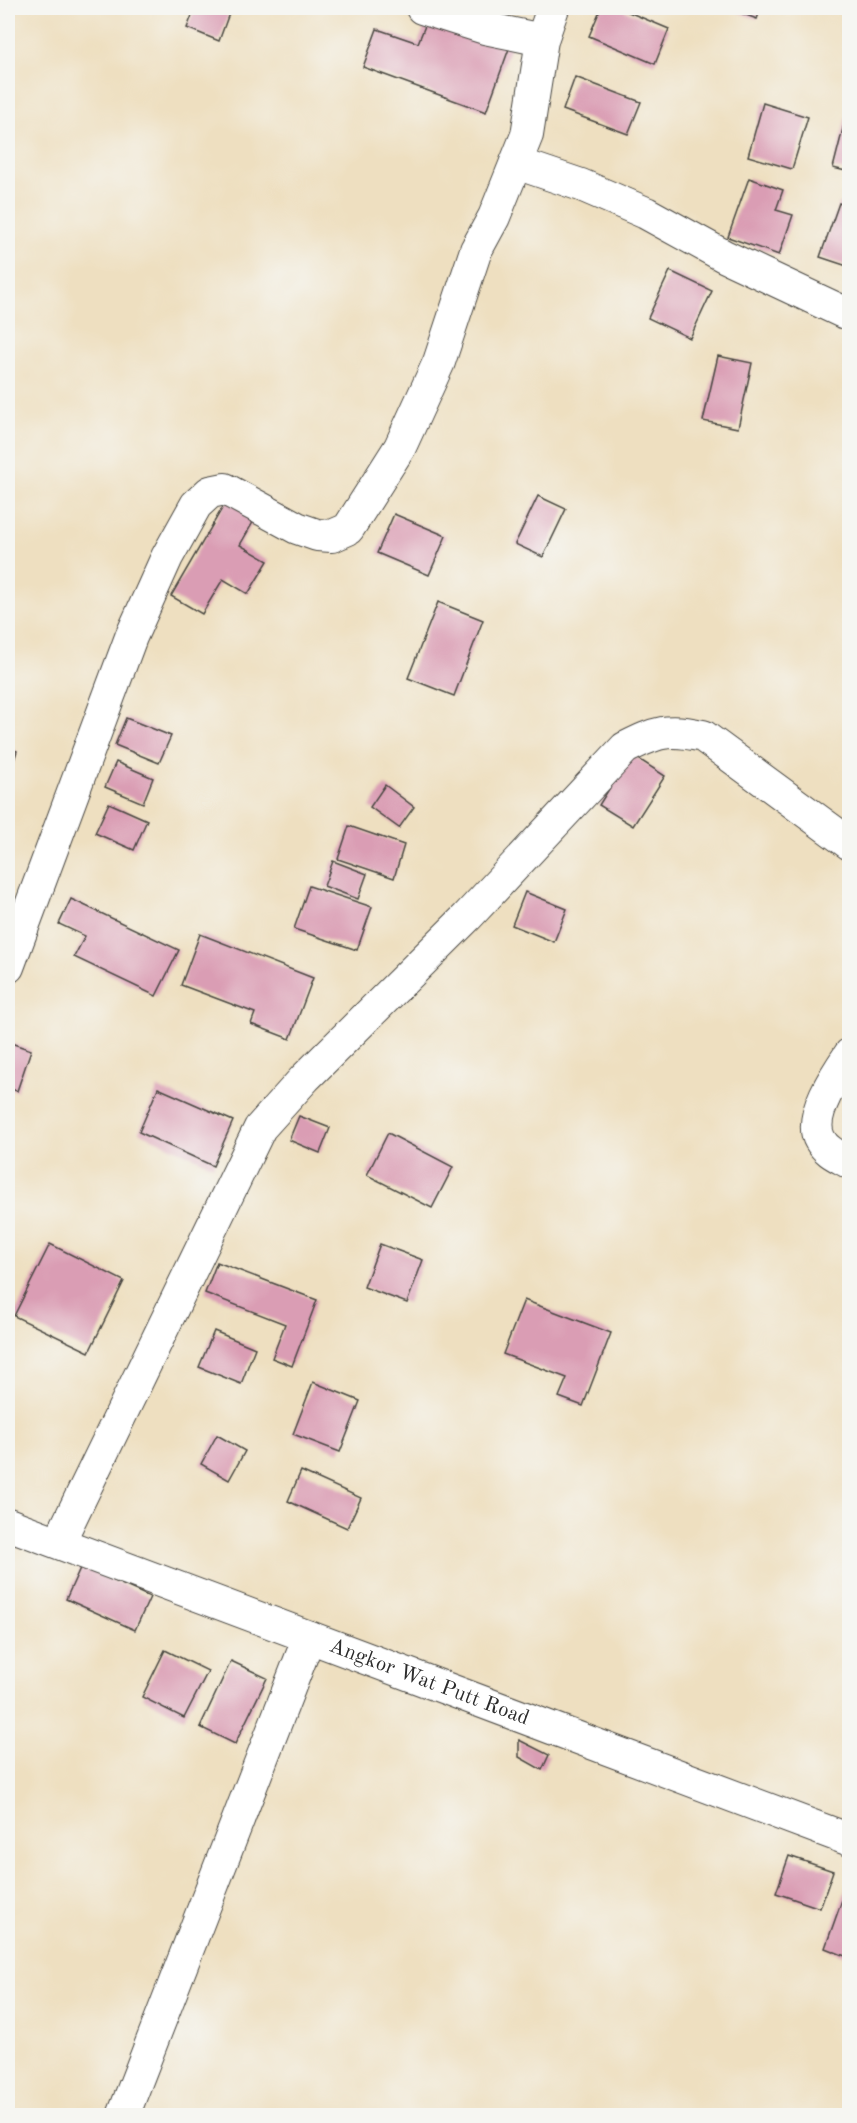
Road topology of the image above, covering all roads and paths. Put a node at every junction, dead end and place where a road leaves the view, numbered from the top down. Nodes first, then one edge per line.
1 (422, 8) edge
2 (553, 8) edge
3 (542, 40) junction
4 (516, 164) junction
5 (849, 311) edge
6 (849, 844) edge
7 (8, 967) edge
8 (849, 1054) edge
9 (849, 1163) edge
10 (8, 1524) edge
11 (59, 1542) junction
12 (309, 1637) junction
13 (849, 1840) edge
14 (123, 2115) edge

1 - 3 street
2 - 3 street
3 - 4 street
4 - 5 street
4 - 7 street
6 - 11 street
8 - 9 street
10 - 11 street, Angkor Wat Putt Road
11 - 12 street, Angkor Wat Putt Road
12 - 13 street, Angkor Wat Putt Road
12 - 14 street

